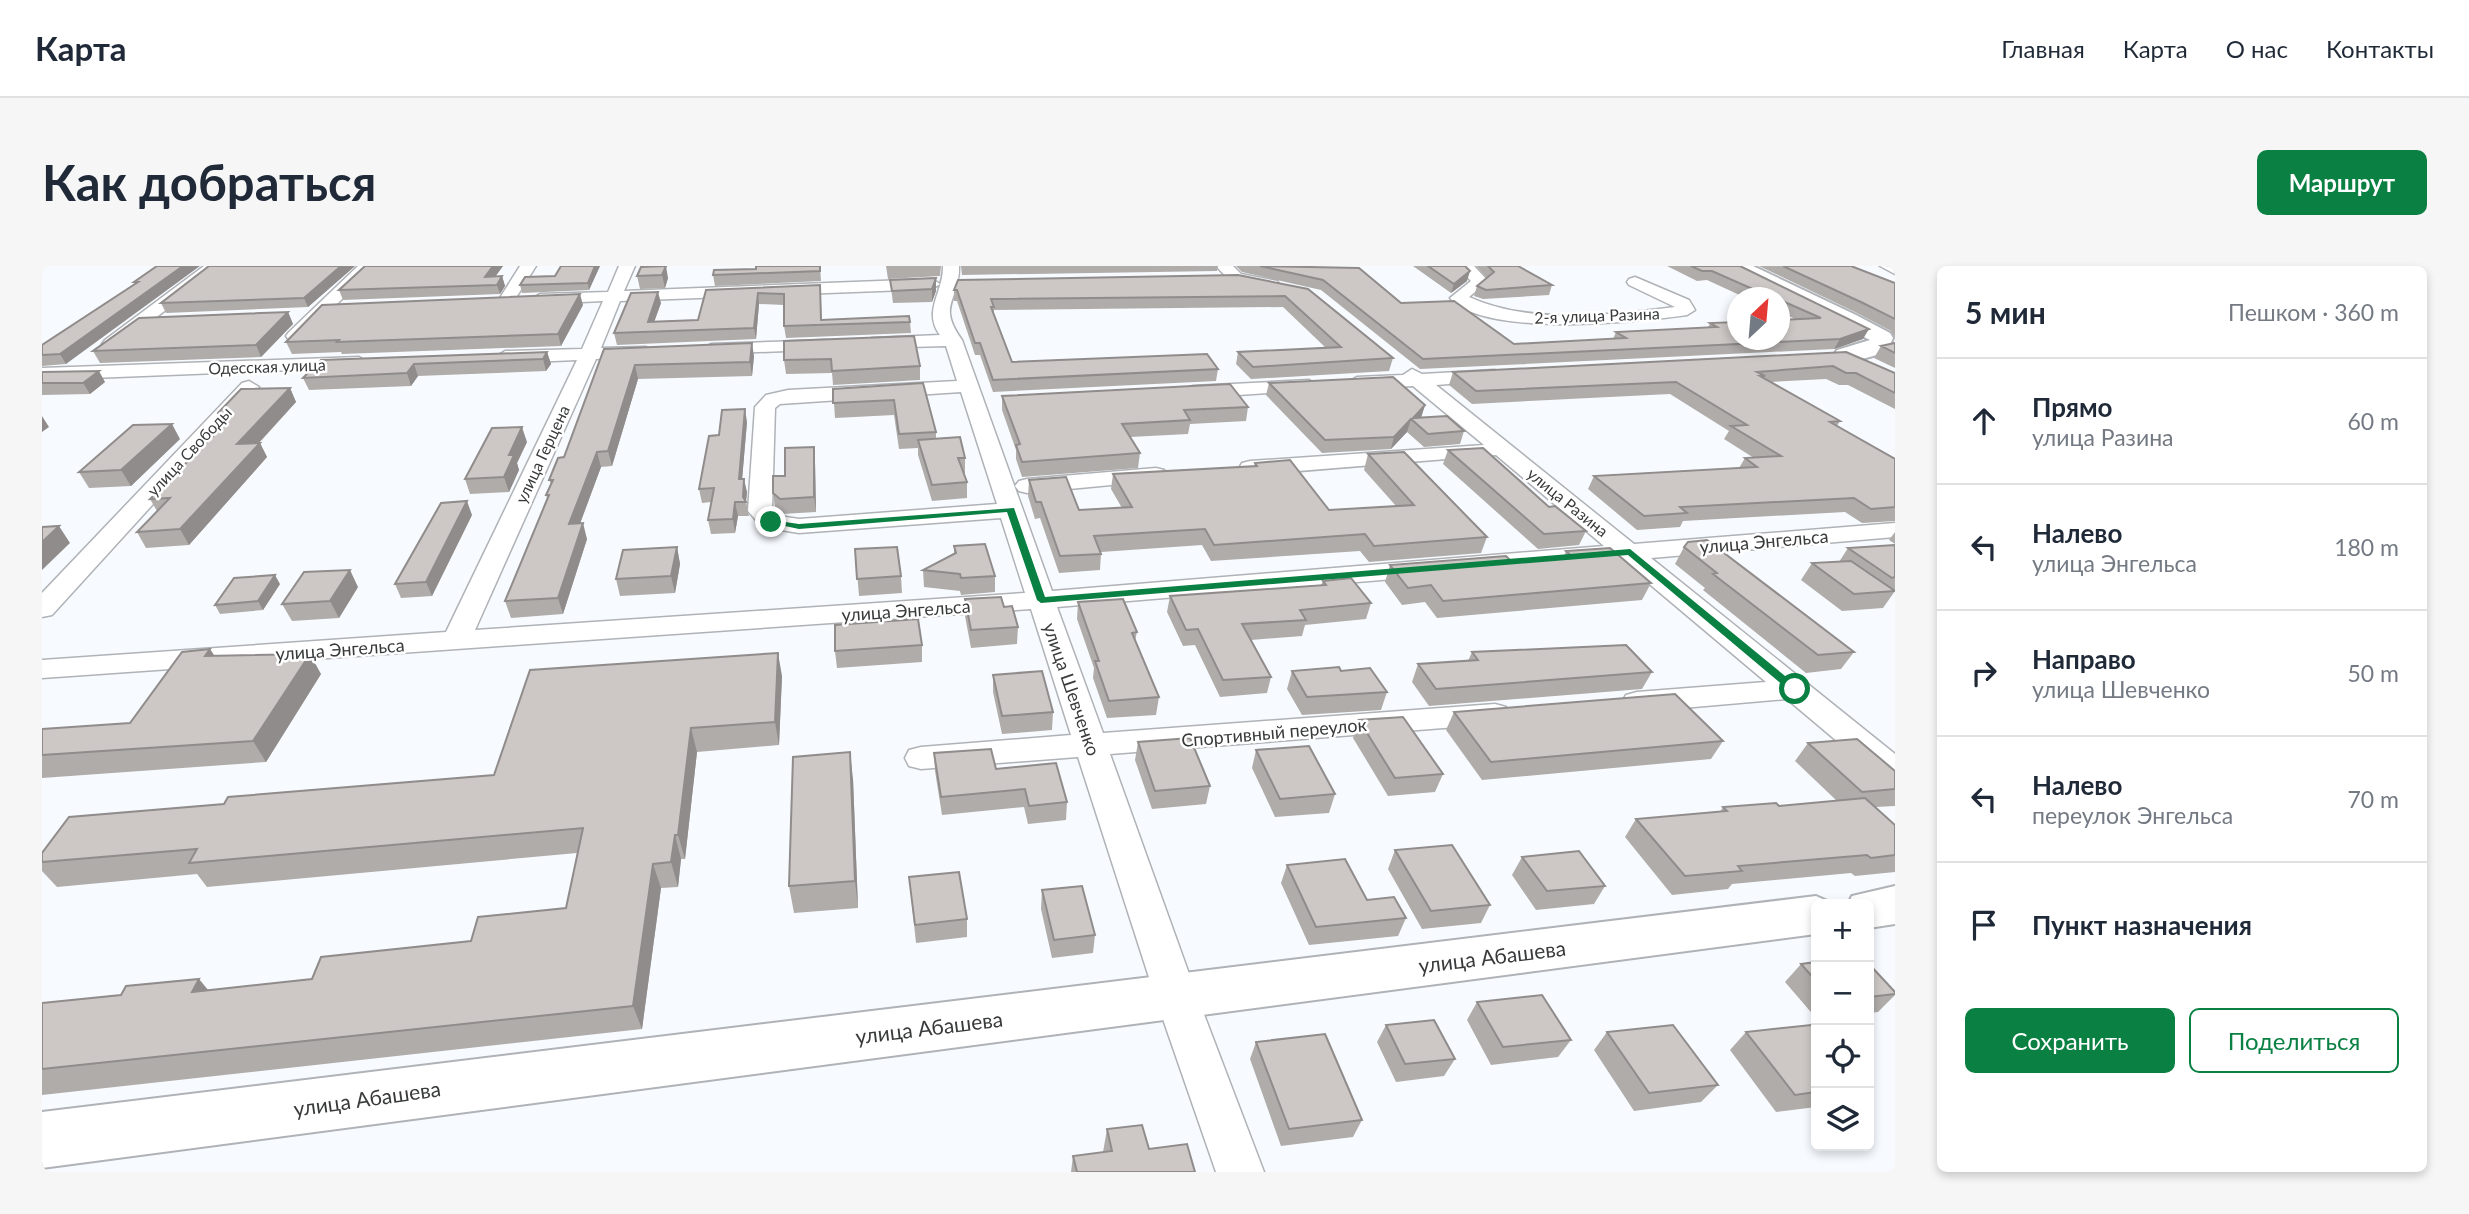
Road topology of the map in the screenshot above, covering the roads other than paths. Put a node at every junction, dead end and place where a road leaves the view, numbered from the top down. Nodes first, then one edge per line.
1 (214, 266) edge
2 (367, 266) edge
3 (528, 266) edge
4 (627, 266) edge
5 (1465, 266) edge
6 (1738, 266) edge
7 (1888, 266) edge
8 (1895, 269) edge
9 (1223, 274) edge
10 (955, 277) edge
11 (1636, 282) dead end
12 (1300, 291) edge
13 (615, 296) junction
14 (348, 308) edge
15 (318, 312) junction
16 (288, 316) edge
17 (140, 321) junction
18 (167, 321) edge
19 (1889, 339) edge
20 (953, 340) junction
21 (697, 350) edge
22 (670, 351) edge
23 (589, 354) junction
24 (1387, 355) edge
25 (491, 358) edge
26 (379, 362) edge
27 (268, 366) junction
28 (1870, 368) edge
29 (72, 373) junction
30 (42, 374) edge
31 (1515, 375) edge
32 (1418, 380) junction
33 (1169, 393) edge
34 (42, 395) edge
35 (977, 397) junction
36 (1504, 450) junction
37 (1227, 469) edge
38 (1172, 474) edge
39 (1008, 499) junction
40 (1895, 530) edge
41 (1630, 552) junction
42 (1041, 600) junction
43 (42, 609) edge
44 (456, 642) junction
45 (42, 669) edge
46 (1795, 689) junction
47 (1602, 705) edge
48 (1519, 712) edge
49 (1092, 747) junction
50 (920, 758) dead end
51 (1895, 772) edge
52 (1895, 905) edge
53 (1874, 908) edge
54 (1811, 916) edge
55 (1176, 996) junction
56 (42, 1140) edge
57 (1240, 1172) edge

1 - 17 street
2 - 15 street, улица Свободы
3 - 13 street
4 - 13 street, улица Герцена
5 - 11 street, 2-я улица Разина
6 - 19 street
7 - 8 street
9 - 12 street
10 - 13 street
10 - 20 street, улица Шевченко
13 - 23 street, улица Герцена
14 - 15 street
15 - 16 street
15 - 27 street, улица Свободы
17 - 18 street
17 - 29 street
19 - 28 street
20 - 21 street
20 - 35 street, улица Шевченко
22 - 23 street
23 - 25 street
23 - 44 street, улица Герцена
24 - 32 street, улица Разина
26 - 27 street, Одесская улица
27 - 29 street, Одесская улица
27 - 43 street, улица Свободы
29 - 30 street, Одесская улица
29 - 34 street
31 - 32 street
32 - 33 street
32 - 36 street, улица Разина
35 - 39 street, улица Шевченко
35 - 39 street
36 - 37 street
36 - 41 street, улица Разина
38 - 39 street
39 - 42 street, улица Шевченко
40 - 41 street, улица Энгельса
41 - 42 street, улица Энгельса
41 - 46 street, улица Разина
42 - 44 street, улица Энгельса
42 - 49 street, улица Шевченко
44 - 45 street, улица Энгельса
46 - 47 street
46 - 51 street, улица Разина
48 - 49 street, Спортивный переулок
49 - 50 street, Спортивный переулок
49 - 55 street, улица Шевченко
52 - 53 street
54 - 55 street, улица Абашева
55 - 56 street, улица Абашева
55 - 57 street, улица Шевченко

